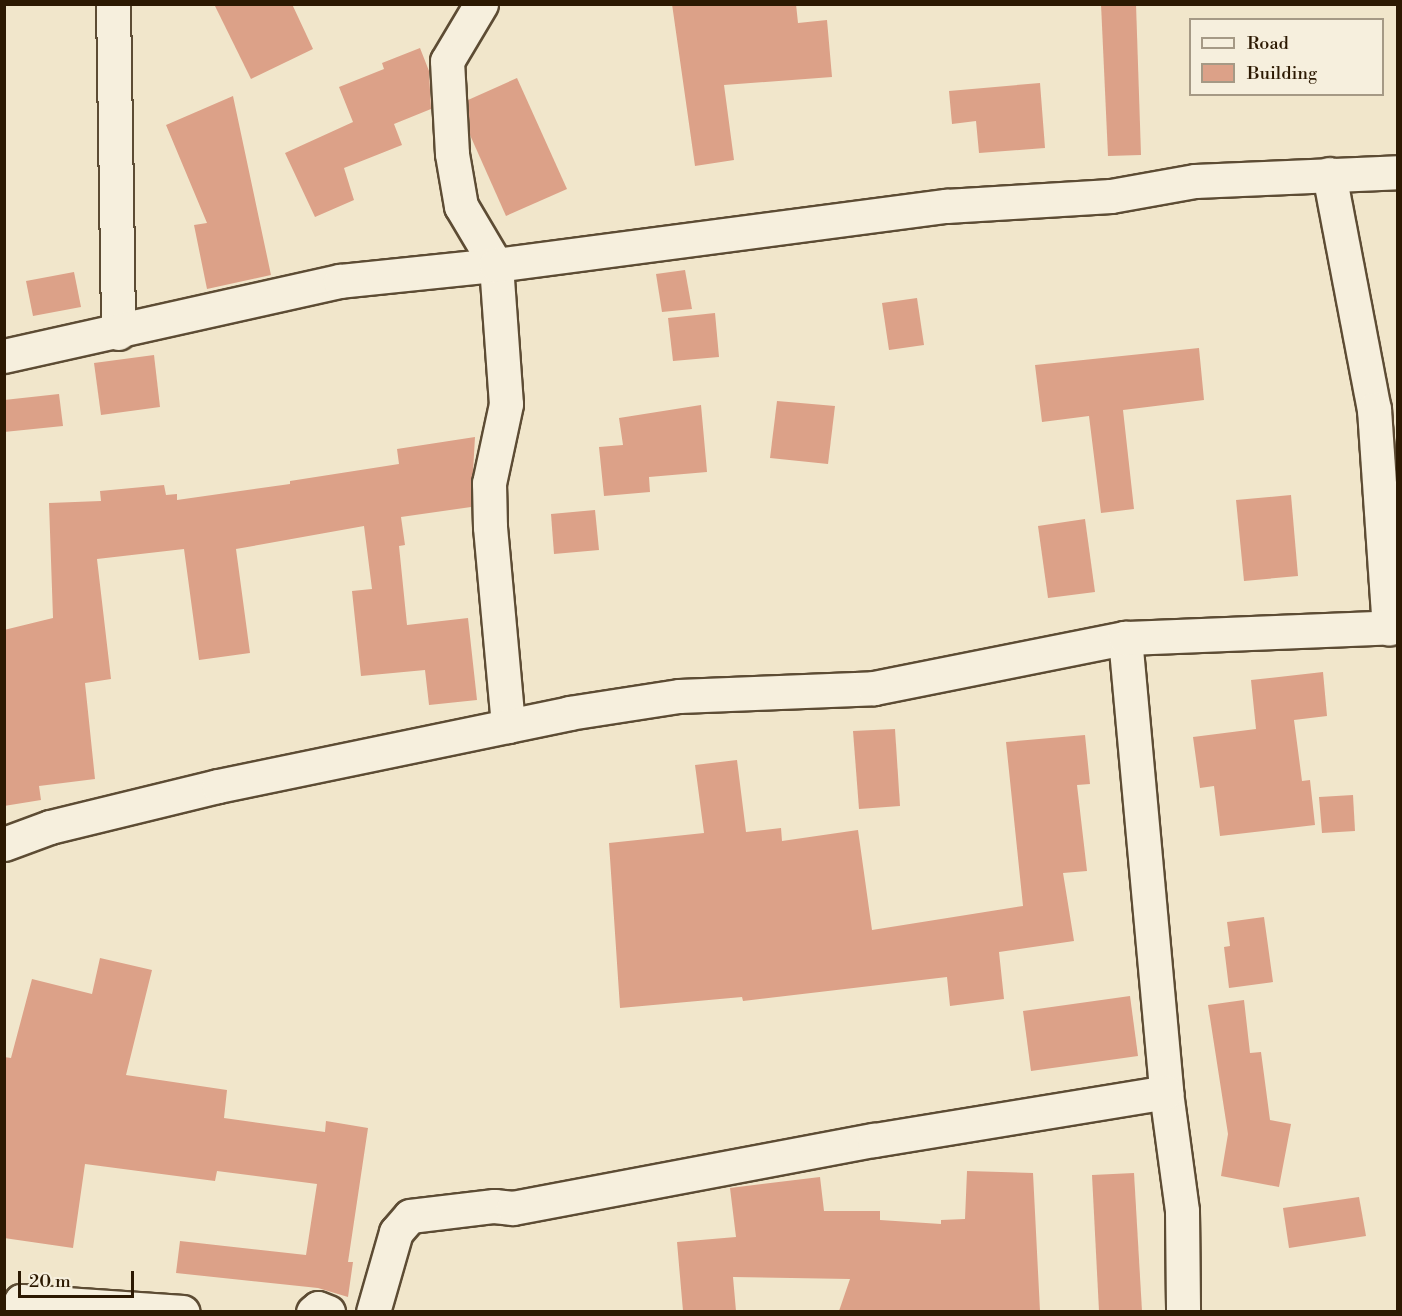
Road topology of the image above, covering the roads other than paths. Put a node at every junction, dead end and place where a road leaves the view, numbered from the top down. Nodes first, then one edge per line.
1 (113, 4) edge
2 (481, 4) edge
3 (1398, 172) edge
4 (1329, 174) junction
5 (496, 265) junction
6 (118, 333) junction
7 (4, 356) edge
8 (1393, 628) edge
9 (1125, 638) junction
10 (508, 726) junction
11 (4, 844) edge
12 (1166, 1092) junction
13 (20, 1311) edge
14 (183, 1311) edge
15 (313, 1311) edge
16 (328, 1311) edge
17 (373, 1311) edge
18 (1183, 1311) edge

1 - 6 street
2 - 5 street
3 - 4 street
4 - 5 street
4 - 8 street
5 - 6 street
5 - 10 street
6 - 7 street
8 - 9 street
9 - 10 street
9 - 12 street
10 - 11 street
12 - 17 street
12 - 18 street
13 - 14 street
15 - 16 street

